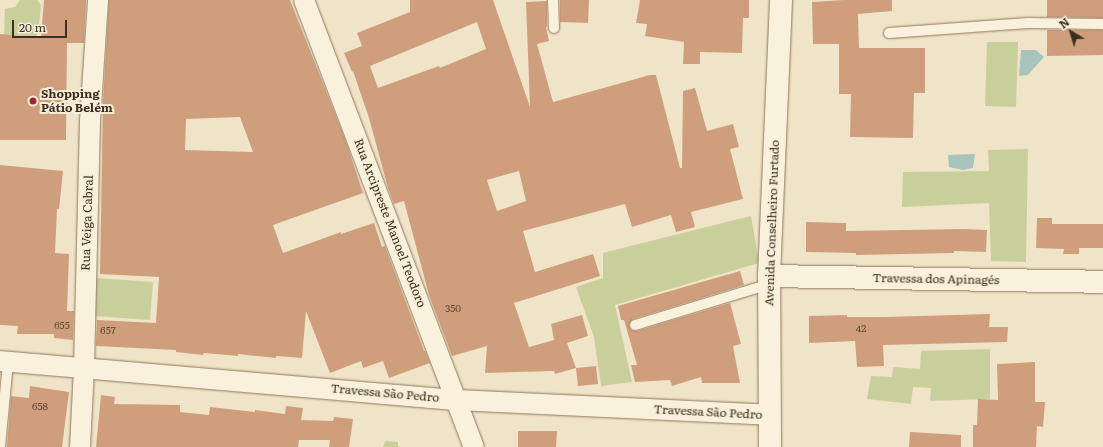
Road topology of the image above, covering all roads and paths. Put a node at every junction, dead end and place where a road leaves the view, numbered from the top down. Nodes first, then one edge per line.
1 (98, 0) edge
2 (304, 0) edge
3 (553, 0) edge
4 (781, 0) edge
5 (1103, 24) edge
6 (554, 28) dead end
7 (889, 33) dead end
8 (770, 280) junction
9 (1103, 282) edge
10 (635, 325) dead end
11 (4, 362) edge
12 (84, 367) junction
13 (456, 400) junction
14 (770, 415) junction
15 (0, 447) edge
16 (80, 447) edge
17 (474, 447) edge
18 (770, 447) edge

1 - 12 street, Rua Veiga Cabral
2 - 13 street, Rua Arcipreste Manoel Teodoro
3 - 6 lane
4 - 8 main road, Avenida Conselheiro Furtado
5 - 7 lane
8 - 9 main road, Travessa dos Apinagés
8 - 10 lane
8 - 14 main road, Avenida Conselheiro Furtado
11 - 12 street, Travessa São Pedro
11 - 15 lane
12 - 13 street, Travessa São Pedro
12 - 16 street, Rua Veiga Cabral
13 - 14 street, Travessa São Pedro
13 - 17 street, Rua Arcipreste Manoel Teodoro
14 - 18 main road, Avenida Conselheiro Furtado

